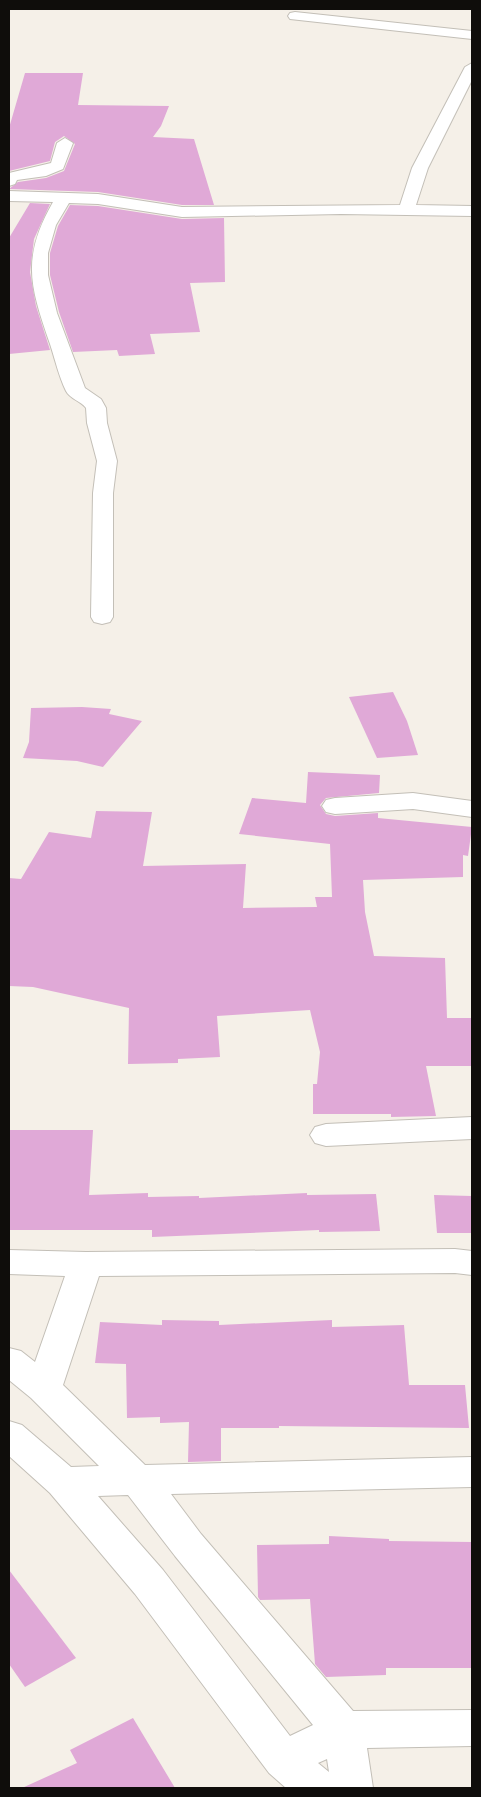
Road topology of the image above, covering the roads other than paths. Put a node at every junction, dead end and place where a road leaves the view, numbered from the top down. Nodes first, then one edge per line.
1 (295, 16) dead end
2 (472, 35) edge
3 (472, 66) edge
4 (65, 143) dead end
5 (9, 181) edge
6 (9, 196) edge
7 (64, 197) junction
8 (406, 209) junction
9 (472, 211) edge
10 (102, 617) dead end
11 (335, 806) dead end
12 (472, 809) edge
13 (472, 1128) edge
14 (326, 1135) dead end
15 (9, 1262) edge
16 (472, 1263) edge
17 (86, 1264) junction
18 (9, 1361) edge
19 (44, 1388) junction
20 (9, 1435) edge
21 (472, 1472) edge
22 (136, 1480) junction
23 (63, 1482) junction
24 (472, 1728) edge
25 (343, 1730) junction
26 (284, 1760) junction
27 (316, 1788) edge
28 (352, 1788) edge

1 - 2 street
3 - 8 street
4 - 5 street
6 - 7 street
7 - 8 street
7 - 10 street
8 - 9 street
11 - 12 street
13 - 14 street
15 - 17 street
16 - 17 street
17 - 19 street
18 - 19 street
19 - 22 street
20 - 23 street
21 - 22 street
22 - 23 street
22 - 25 street
23 - 26 street
24 - 25 street
25 - 26 street
25 - 28 street
26 - 27 street

